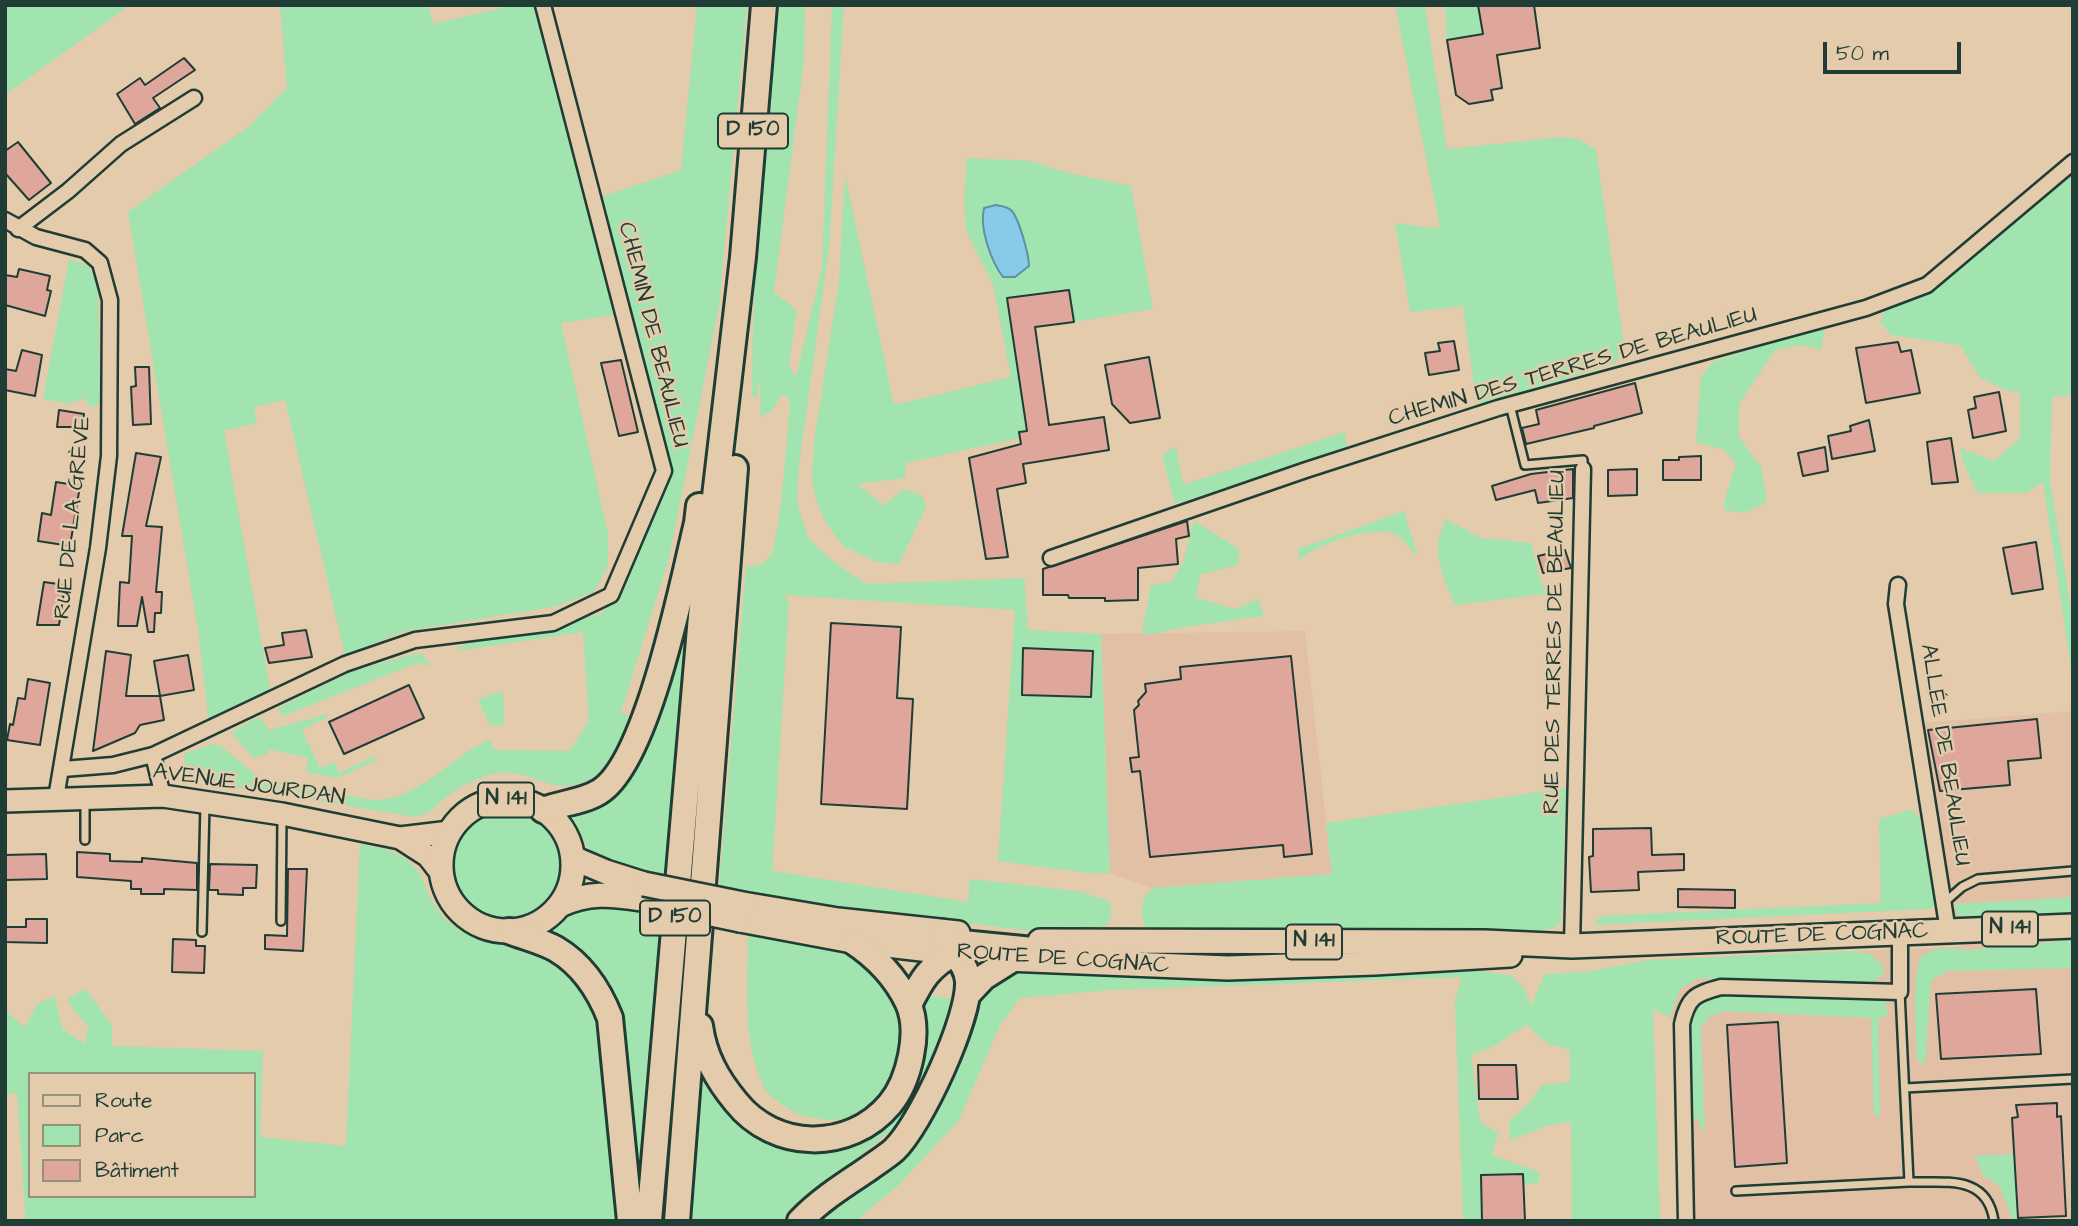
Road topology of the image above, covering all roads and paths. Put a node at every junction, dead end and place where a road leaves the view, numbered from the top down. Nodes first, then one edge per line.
1 (543, 5) edge
2 (764, 5) edge
3 (194, 98) dead end
4 (2073, 162) edge
5 (5, 220) edge
6 (18, 229) junction
7 (743, 257) junction
8 (1510, 405) junction
9 (1583, 469) joint
10 (1051, 558) dead end
11 (1898, 585) dead end
12 (153, 755) junction
13 (63, 769) junction
14 (163, 796) junction
15 (84, 797) junction
16 (56, 798) junction
17 (5, 801) edge
18 (205, 802) junction
19 (543, 810) junction
20 (282, 814) junction
21 (450, 832) junction
22 (400, 838) junction
23 (85, 839) dead end
24 (573, 858) junction
25 (2073, 871) edge
26 (442, 874) junction
27 (643, 891) junction
28 (1944, 902) junction
29 (560, 905) junction
30 (742, 912) junction
31 (281, 921) dead end
32 (2073, 926) edge
33 (202, 932) dead end
34 (509, 932) junction
35 (1948, 932) junction
36 (1900, 933) junction
37 (852, 941) junction
38 (948, 942) junction
39 (1057, 943) joint
40 (1572, 946) junction
41 (1011, 960) junction
42 (697, 971) junction
43 (1900, 992) junction
44 (967, 995) junction
45 (909, 1005) junction
46 (2073, 1079) edge
47 (1905, 1088) junction
48 (1909, 1182) junction
49 (1736, 1191) dead end
50 (630, 1221) edge
51 (649, 1221) edge
52 (677, 1221) edge
53 (800, 1221) edge
54 (1686, 1221) edge
55 (1994, 1221) edge

1 - 12 street, CHEMIN DE BEAULIEU
2 - 7 highway, D 150
3 - 6 street
4 - 8 street, CHEMIN DES TERRES DE BEAULIEU
5 - 6 street, RUE DE LA GRÈVE
6 - 13 street, RUE DE LA GRÈVE
7 - 19 highway
7 - 42 highway, D 150
7 - 51 highway, D 150
8 - 9 lane, RUE DES TERRES DE BEAULIEU
8 - 10 street, CHEMIN DES TERRES DE BEAULIEU
9 - 40 street, RUE DES TERRES DE BEAULIEU
11 - 28 street, ALLÉE DE BEAULIEU
12 - 13 street, CHEMIN DE BEAULIEU
12 - 14 street
13 - 16 street, RUE DE LA GRÈVE
14 - 15 main road, AVENUE JOURDAN
14 - 18 main road, AVENUE JOURDAN
15 - 16 main road, AVENUE JOURDAN
15 - 23 lane
16 - 17 main road, AVENUE JOURDAN
18 - 20 main road, AVENUE JOURDAN
18 - 33 lane
19 - 21 main road, N 141
19 - 24 main road, N 141
20 - 22 main road, AVENUE JOURDAN
20 - 31 lane
21 - 22 main road, AVENUE JOURDAN
21 - 26 main road, N 141
22 - 26 main road, AVENUE JOURDAN
24 - 27 main road, ROUTE DE COGNAC / N 141
24 - 29 main road
25 - 28 lane
26 - 34 main road
27 - 29 main road, ROUTE DE COGNAC / N 141
27 - 30 main road, ROUTE DE COGNAC / N 141, bridge
28 - 35 street, ALLÉE DE BEAULIEU
29 - 34 main road, N 141
30 - 37 main road, ROUTE DE COGNAC / N 141
30 - 38 main road, ROUTE DE COGNAC / N 141
32 - 35 main road, ROUTE DE COGNAC / N 141
34 - 50 highway
35 - 36 main road, ROUTE DE COGNAC / N 141
36 - 40 main road, ROUTE DE COGNAC / N 141
36 - 43 street
37 - 38 main road, ROUTE DE COGNAC / N 141
37 - 45 highway
38 - 39 highway
38 - 41 main road, ROUTE DE COGNAC / N 141
38 - 44 highway
38 - 45 highway
39 - 40 main road, ROUTE DE COGNAC / N 141
40 - 41 main road, ROUTE DE COGNAC / N 141
41 - 44 highway
42 - 45 highway
42 - 52 highway, D 150
43 - 47 lane
43 - 54 street
44 - 53 highway
46 - 47 lane
47 - 48 lane
48 - 49 lane
48 - 55 lane

